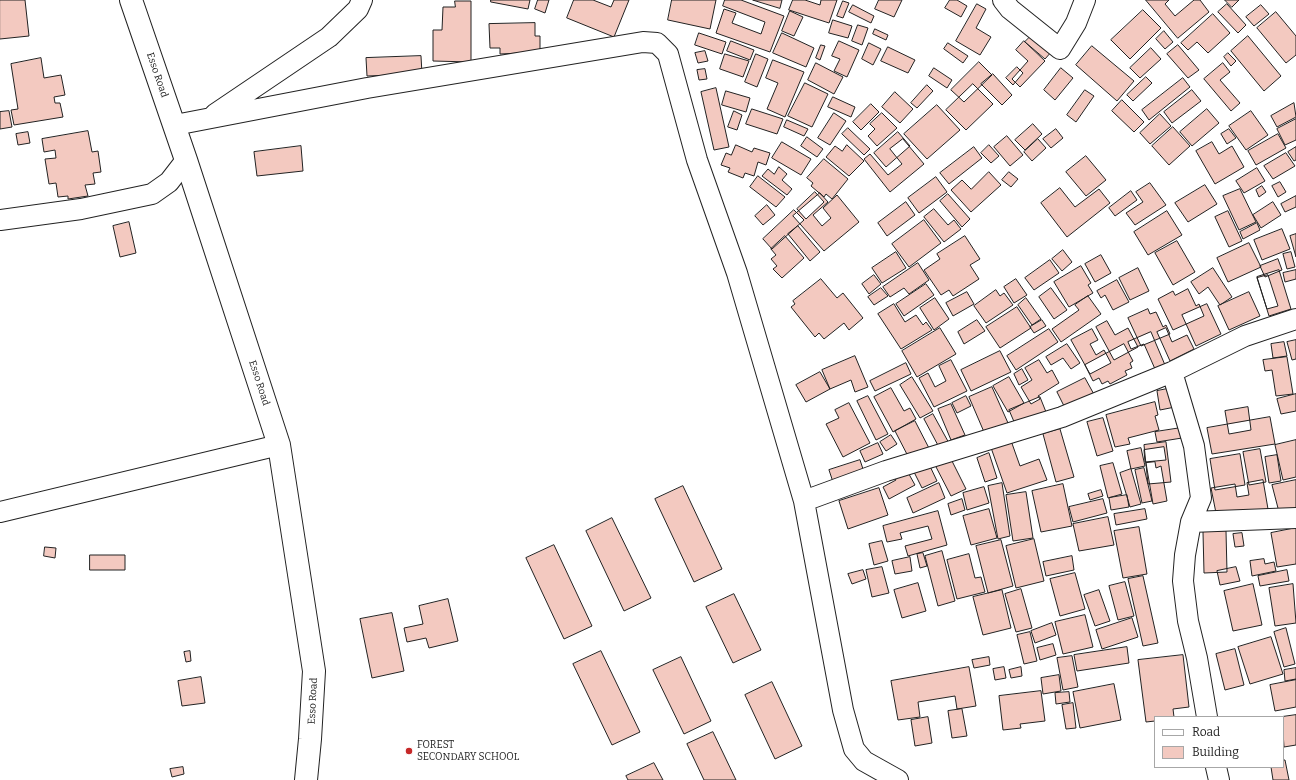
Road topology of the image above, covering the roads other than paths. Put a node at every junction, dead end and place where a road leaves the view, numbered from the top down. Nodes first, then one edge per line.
1 (131, 0) edge
2 (362, 0) edge
3 (1002, 0) edge
4 (1085, 0) edge
5 (207, 119) junction
6 (175, 125) junction
7 (186, 160) junction
8 (0, 220) edge
9 (1296, 319) edge
10 (1172, 372) junction
11 (279, 445) junction
12 (804, 501) junction
13 (0, 512) edge
14 (1296, 518) edge
15 (1191, 522) junction
16 (1207, 716) edge
17 (1216, 768) edge
18 (306, 780) edge
19 (898, 780) edge
20 (1218, 780) edge

1 - 6 street, Esso Road
2 - 5 street
3 - 4 street
5 - 6 street
5 - 12 street
6 - 7 street, Esso Road
7 - 8 street
7 - 11 street, Esso Road
9 - 10 street
10 - 12 street
10 - 15 street
11 - 13 street
11 - 18 street, Esso Road
12 - 19 street
14 - 15 street
15 - 16 street
17 - 20 street

